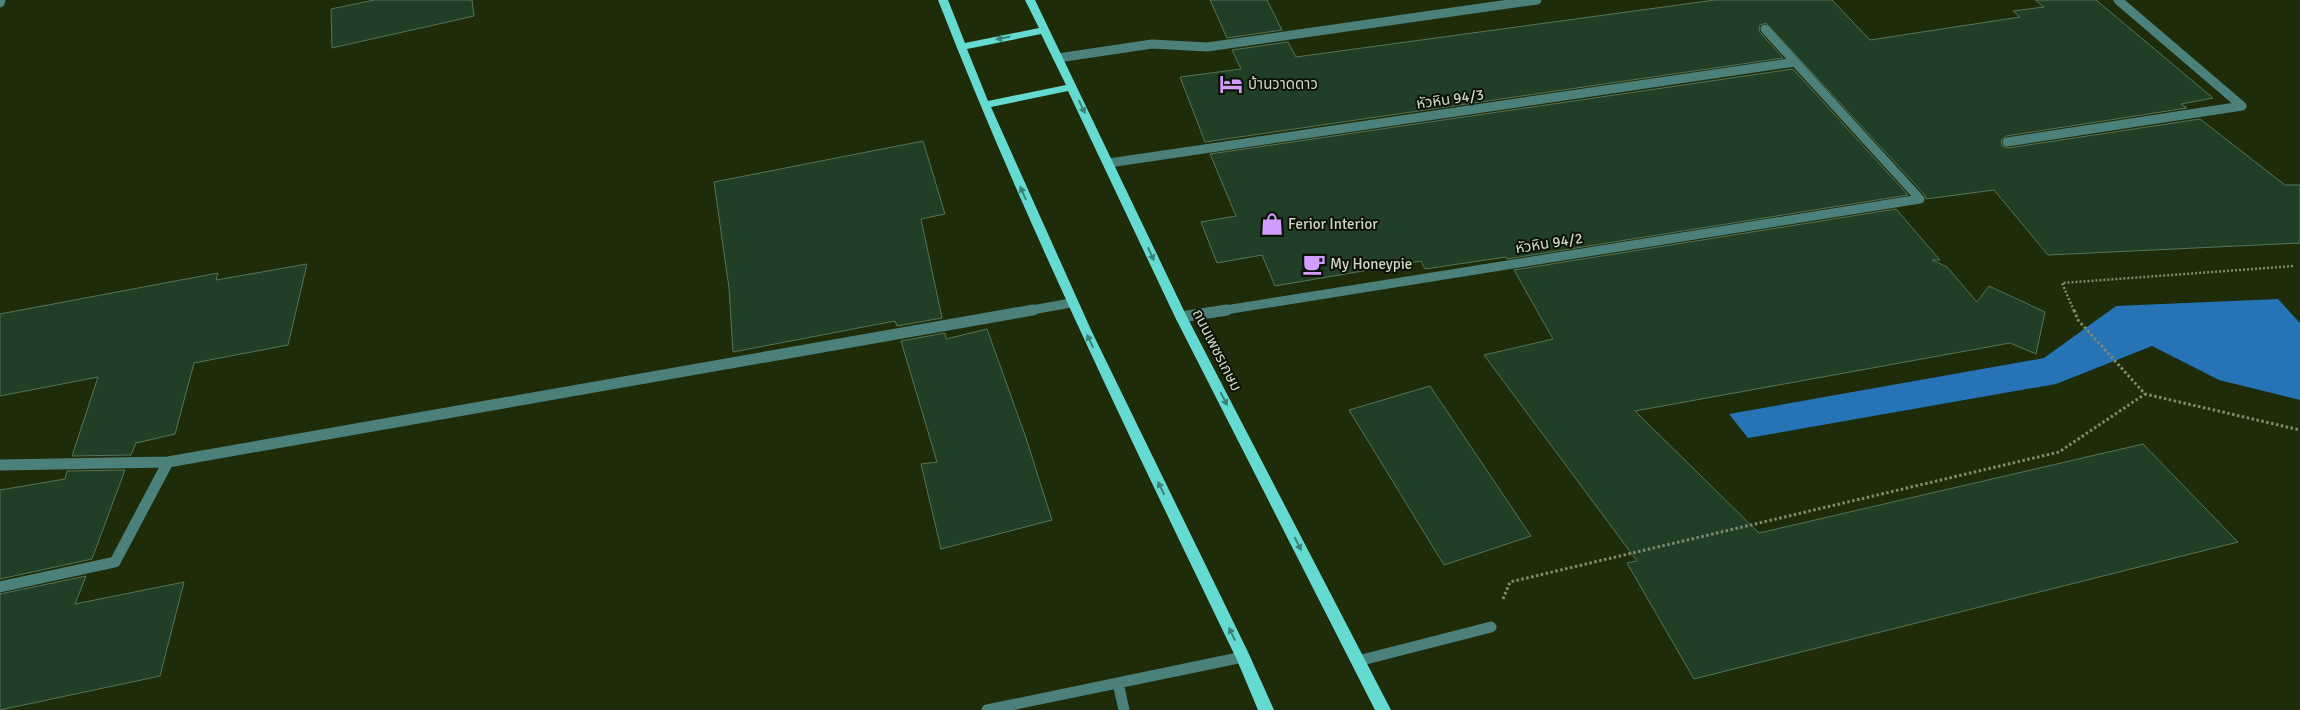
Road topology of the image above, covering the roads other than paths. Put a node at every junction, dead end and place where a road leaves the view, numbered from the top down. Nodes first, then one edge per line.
1 (943, 0) edge
2 (1030, 0) edge
3 (1534, 0) edge
4 (2118, 0) edge
5 (1766, 29) dead end
6 (1046, 30) junction
7 (961, 47) junction
8 (1058, 58) junction
9 (1795, 62) junction
10 (1073, 87) junction
11 (985, 105) junction
12 (2007, 142) dead end
13 (1109, 163) junction
14 (1071, 303) junction
15 (1181, 317) junction
16 (168, 462) junction
17 (0, 465) edge
18 (0, 587) edge
19 (1491, 628) road end
20 (1243, 656) junction
21 (1358, 661) junction
22 (1118, 683) junction
23 (986, 710) edge
24 (1124, 710) edge
25 (1266, 710) edge
26 (1383, 710) edge

1 - 7 main road
2 - 6 main road, ถนนเพชรเกษม
3 - 8 street
4 - 12 street
5 - 9 street
6 -> 7 main road
6 - 8 main road, ถนนเพชรเกษม
7 - 11 main road
8 - 10 main road, ถนนเพชรเกษม
9 - 13 street, หัวหิน 94/3
9 - 15 street, หัวหิน 94/2
10 - 11 main road
10 -> 13 main road, ถนนเพชรเกษม
14 -> 11 main road
13 -> 15 main road, ถนนเพชรเกษม
14 - 16 street
20 -> 14 main road
15 -> 21 main road, ถนนเพชรเกษม
16 - 17 street
16 - 18 street
19 - 21 street
20 - 22 street
20 - 25 main road
21 - 26 main road, ถนนเพชรเกษม
22 - 23 street
22 - 24 street

